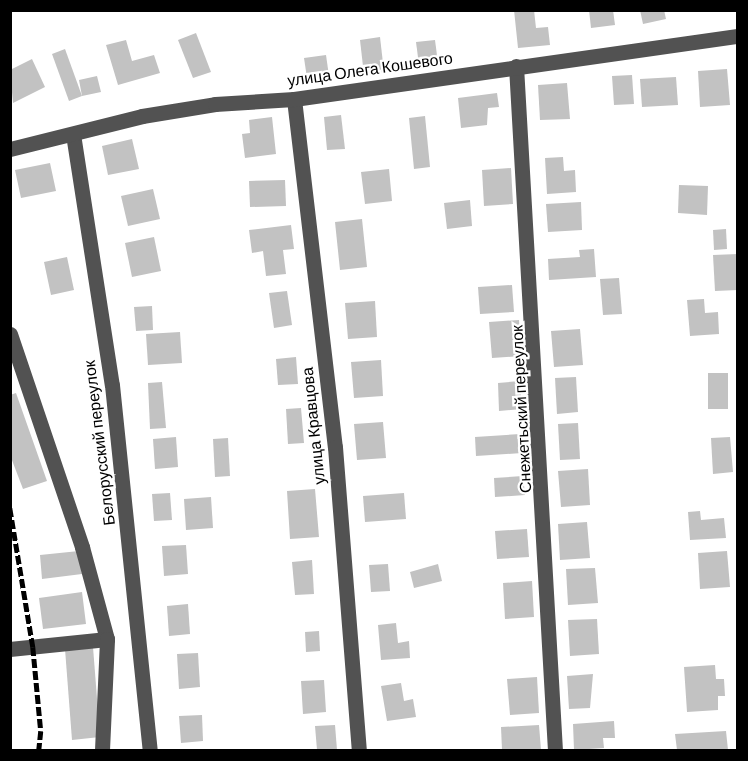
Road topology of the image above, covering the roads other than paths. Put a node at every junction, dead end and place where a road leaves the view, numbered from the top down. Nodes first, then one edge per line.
1 (738, 36) edge
2 (516, 66) junction
3 (294, 99) junction
4 (73, 134) junction
5 (10, 149) edge
6 (10, 334) edge
7 (107, 639) junction
8 (10, 649) edge
9 (102, 750) edge
10 (150, 750) edge
11 (359, 750) edge
12 (555, 750) edge

1 - 2 street, улица Олега Кошевого
2 - 3 street, улица Олега Кошевого
2 - 12 street, Снежетьский переулок
3 - 4 street, улица Олега Кошевого
3 - 11 street, улица Кравцова
4 - 5 street, улица Олега Кошевого
4 - 10 street, Белорусский переулок
6 - 7 street
7 - 8 street
7 - 9 street

